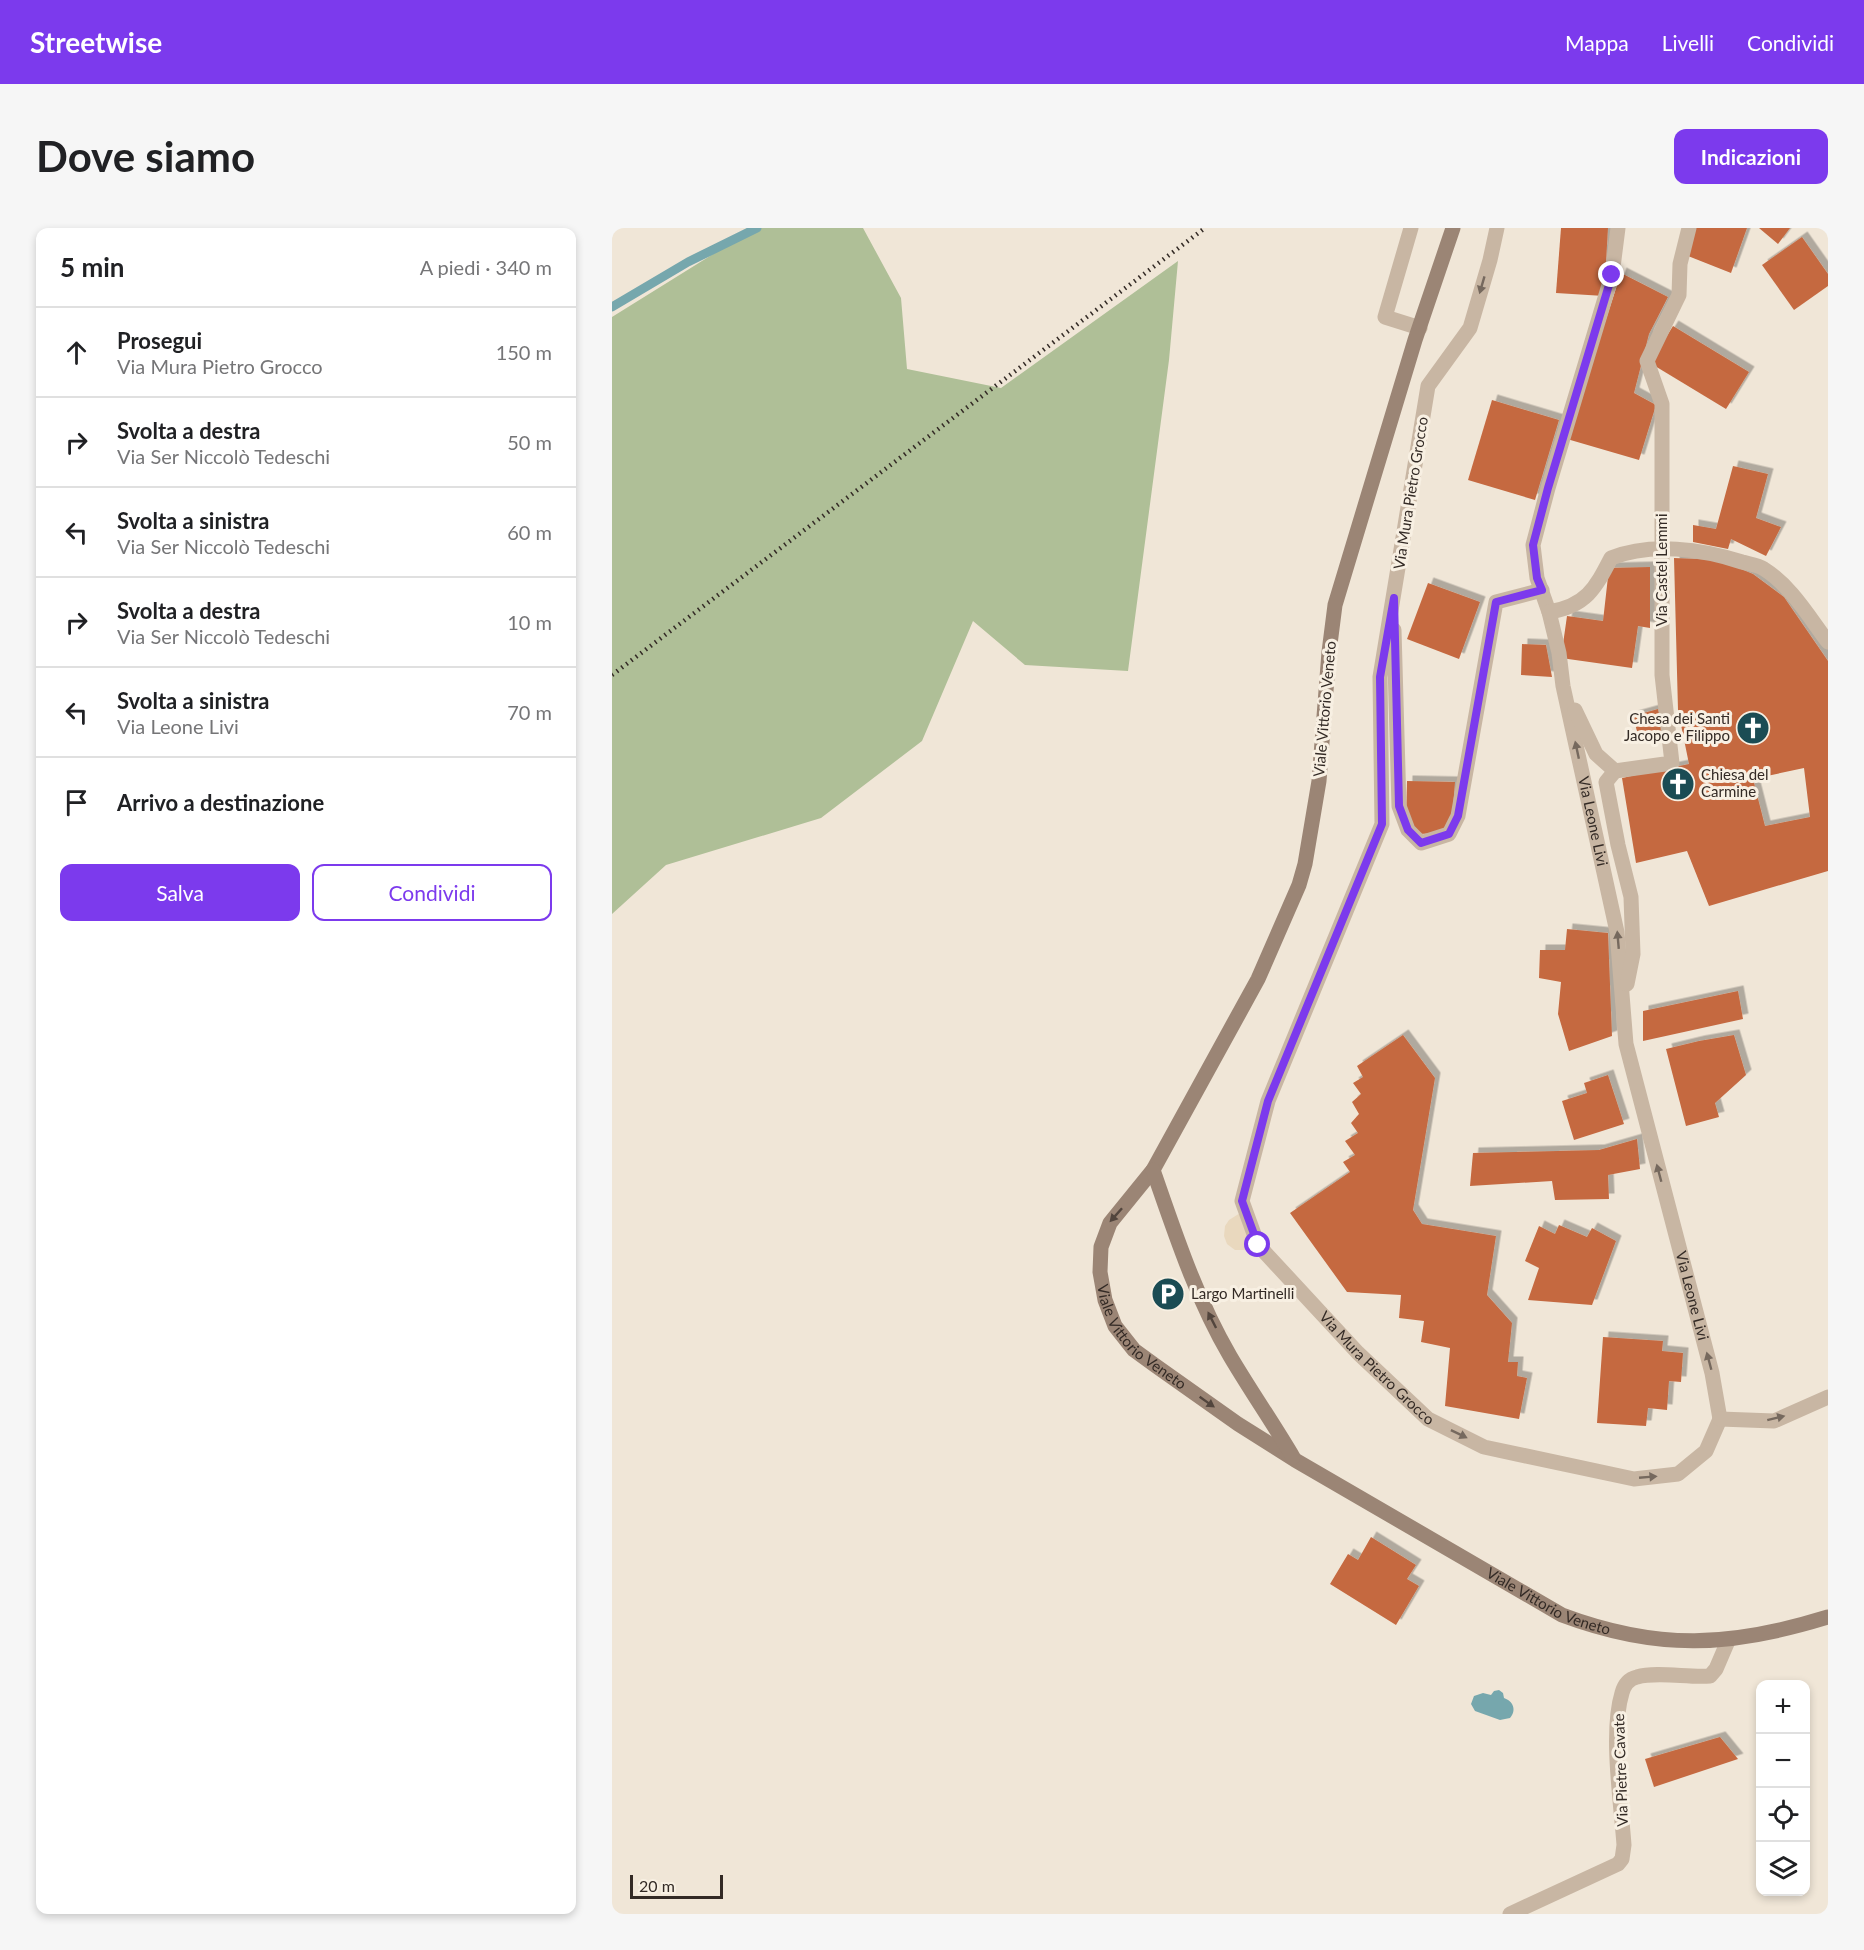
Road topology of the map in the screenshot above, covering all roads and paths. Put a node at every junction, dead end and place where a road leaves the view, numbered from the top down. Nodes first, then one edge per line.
1 (1411, 228) edge
2 (1453, 228) edge
3 (1497, 228) edge
4 (1618, 228) edge
5 (1689, 228) edge
6 (1420, 328) junction
7 (1662, 549) junction
8 (1542, 590) junction
9 (1394, 598) junction
10 (1549, 612) junction
11 (1828, 642) edge
12 (1563, 686) junction
13 (1615, 771) junction
14 (1623, 1006) junction
15 (1153, 1170) junction
16 (1828, 1396) edge
17 (1720, 1419) junction
18 (1295, 1461) junction
19 (1828, 1617) edge
20 (1728, 1641) junction
21 (1510, 1914) edge

1 - 6 street
2 - 6 street, Viale Vittorio Veneto
3 -> 9 street, Via Mura Pietro Grocco
4 - 8 street, Via Leone Livi
5 - 7 street, Via Castel Lemmi
6 - 15 street, Viale Vittorio Veneto
7 - 10 street
7 - 11 street
7 - 13 street, Via Castel Lemmi
8 - 9 street
8 - 10 street, Via Leone Livi
9 -> 17 street, Via Mura Pietro Grocco
10 - 12 street, Via Leone Livi
12 - 13 street
14 -> 12 street, Via Leone Livi
13 - 14 street
17 -> 14 street, Via Leone Livi
18 -> 15 street, Viale Vittorio Veneto
15 -> 18 street, Viale Vittorio Veneto
17 -> 16 street
18 - 20 street, Viale Vittorio Veneto
19 - 20 street, Viale Vittorio Veneto
20 - 21 street, Via Pietre Cavate

